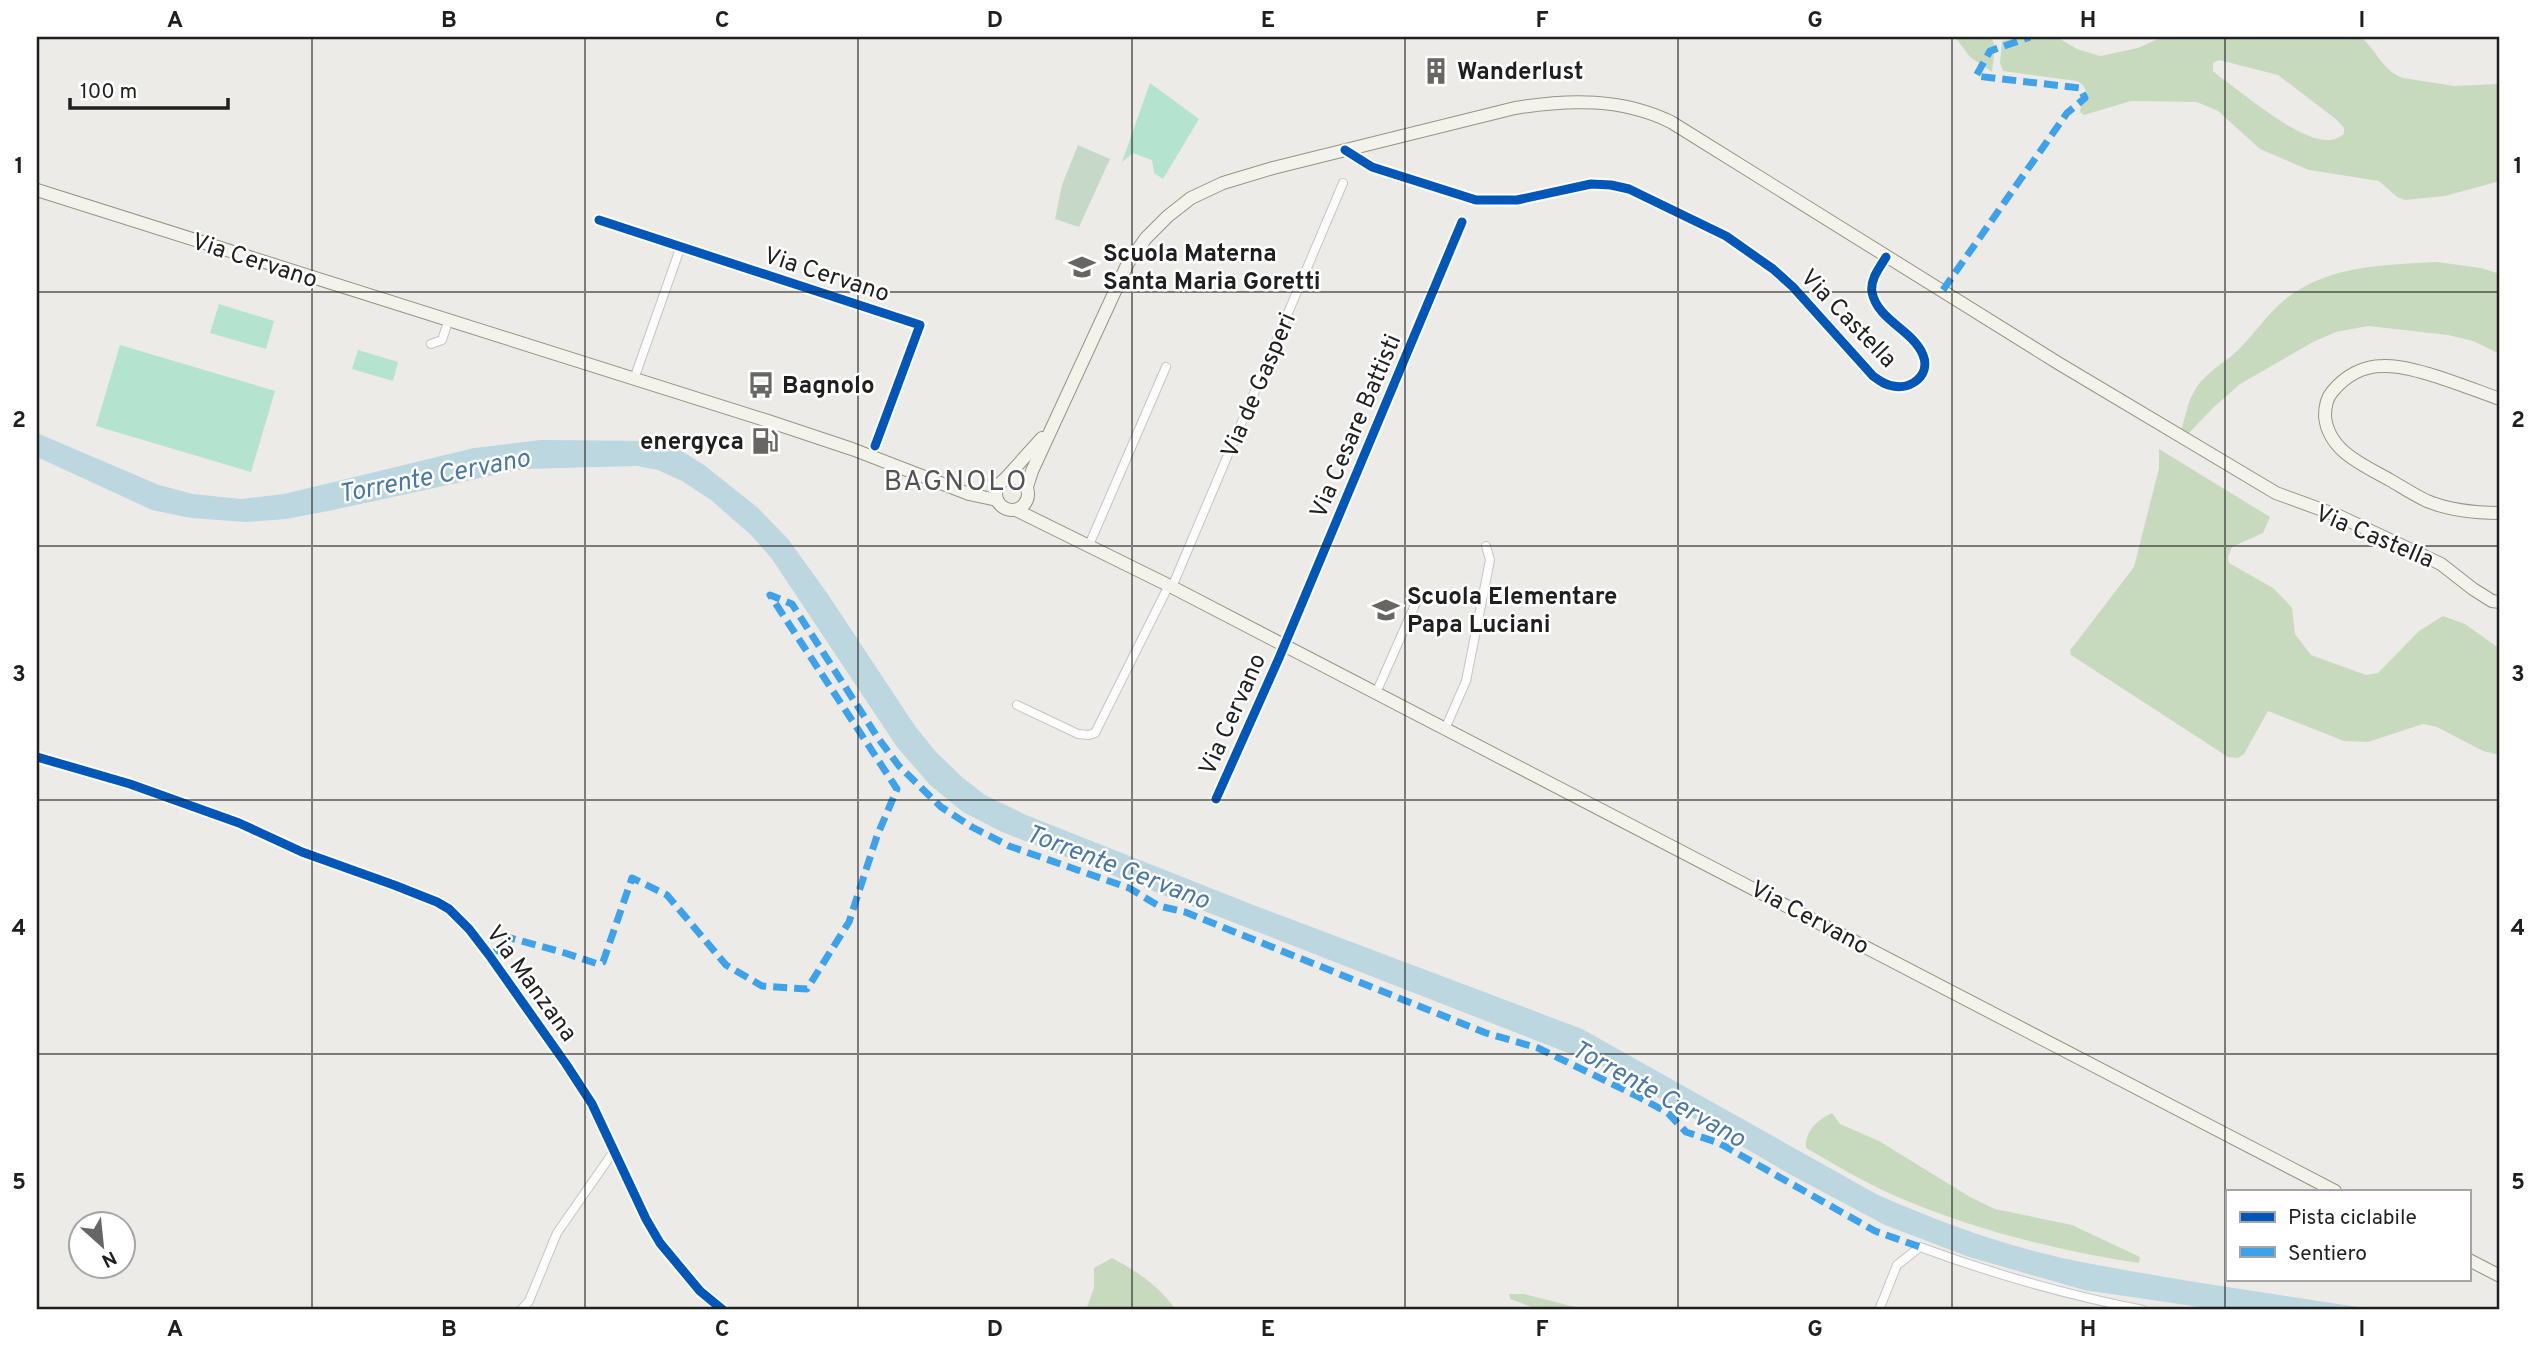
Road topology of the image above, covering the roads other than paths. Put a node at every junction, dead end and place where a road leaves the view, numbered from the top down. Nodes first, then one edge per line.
1 (1345, 150) junction
2 (1343, 183) dead end
3 (37, 190) edge
4 (599, 220) dead end
5 (1462, 222) dead end
6 (681, 246) junction
7 (1886, 257) junction
8 (448, 321) junction
9 (430, 344) dead end
10 (1166, 367) dead end
11 (634, 379) junction
12 (2500, 399) edge
13 (1058, 415) junction
14 (875, 446) dead end
15 (1003, 481) junction
16 (955, 488) junction
17 (1028, 492) junction
18 (997, 500) junction
19 (1016, 510) junction
20 (2500, 513) edge
21 (1052, 528) junction
22 (1089, 545) junction
23 (1486, 546) dead end
24 (1171, 586) junction
25 (1418, 598) dead end
26 (2500, 602) edge
27 (1284, 645) junction
28 (1376, 693) junction
29 (1017, 705) dead end
30 (1445, 729) junction
31 (37, 757) edge
32 (1216, 799) dead end
33 (614, 1151) junction
34 (2333, 1190) edge
35 (2470, 1261) edge
36 (2500, 1276) edge
37 (521, 1310) edge
38 (723, 1310) edge
39 (1878, 1310) edge
40 (2143, 1310) edge

1 - 7 main road, Via Castella
1 - 7 street, Via Castella
1 - 13 main road, Via Castella
2 - 24 street, Via de Gasperi
3 - 8 main road, Via Cervano
4 - 6 street, Via Cervano
5 - 27 street, Via Cesare Battisti
6 - 11 street
6 - 14 street, Via Cervano
7 - 26 main road, Via Castella
8 - 9 street
8 - 11 main road, Via Cervano
10 - 22 street
11 - 16 main road, Via Cervano
12 - 20 main road
13 - 15 main road
13 - 17 main road
15 - 16 main road
15 - 17 main road
15 - 18 main road
16 - 18 main road, Via Cervano
17 - 19 main road
17 - 21 main road
18 - 19 main road
19 - 21 main road, Via Cervano
21 - 22 main road, Via Cervano
22 - 24 main road, Via Cervano
23 - 30 street
24 - 27 main road, Via Cervano
24 - 29 street, Via de Gasperi
25 - 28 street
27 - 28 main road, Via Cervano
27 - 32 street, Via Cervano
28 - 30 main road, Via Cervano
30 - 34 main road, Via Cervano
31 - 33 street, Via Manzana
33 - 37 street
33 - 38 street, Via Manzana
35 - 36 main road
39 - 40 street

